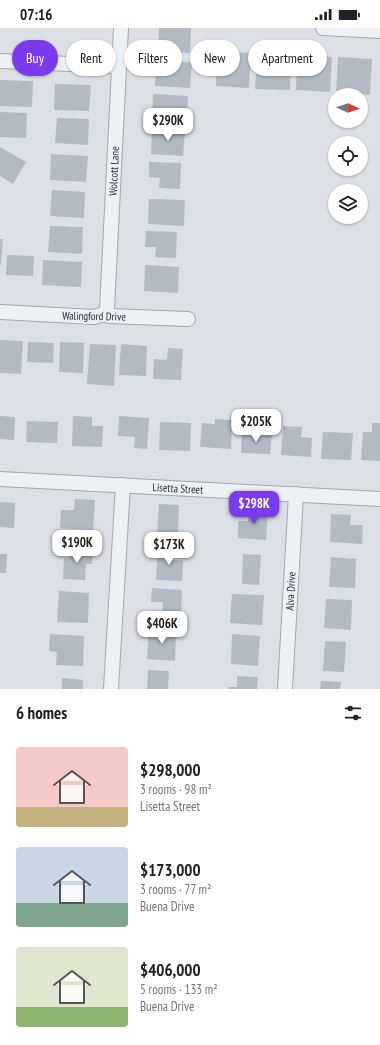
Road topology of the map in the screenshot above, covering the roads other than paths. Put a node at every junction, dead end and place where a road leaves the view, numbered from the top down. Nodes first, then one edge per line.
1 (121, 28) edge
2 (323, 28) edge
3 (380, 31) edge
4 (0, 61) edge
5 (118, 66) junction
6 (0, 312) edge
7 (104, 314) junction
8 (188, 319) dead end
9 (0, 479) edge
10 (123, 485) junction
11 (296, 494) junction
12 (380, 499) edge
13 (111, 689) edge
14 (285, 689) edge

1 - 5 street, Wolcott Lane
2 - 3 street
4 - 5 street
5 - 7 street, Wolcott Lane
6 - 7 street, Walingford Drive
7 - 8 street, Walingford Drive
9 - 10 street, Lisetta Street
10 - 11 street, Lisetta Street
10 - 13 street
11 - 12 street, Lisetta Street
11 - 14 street, Alva Drive

